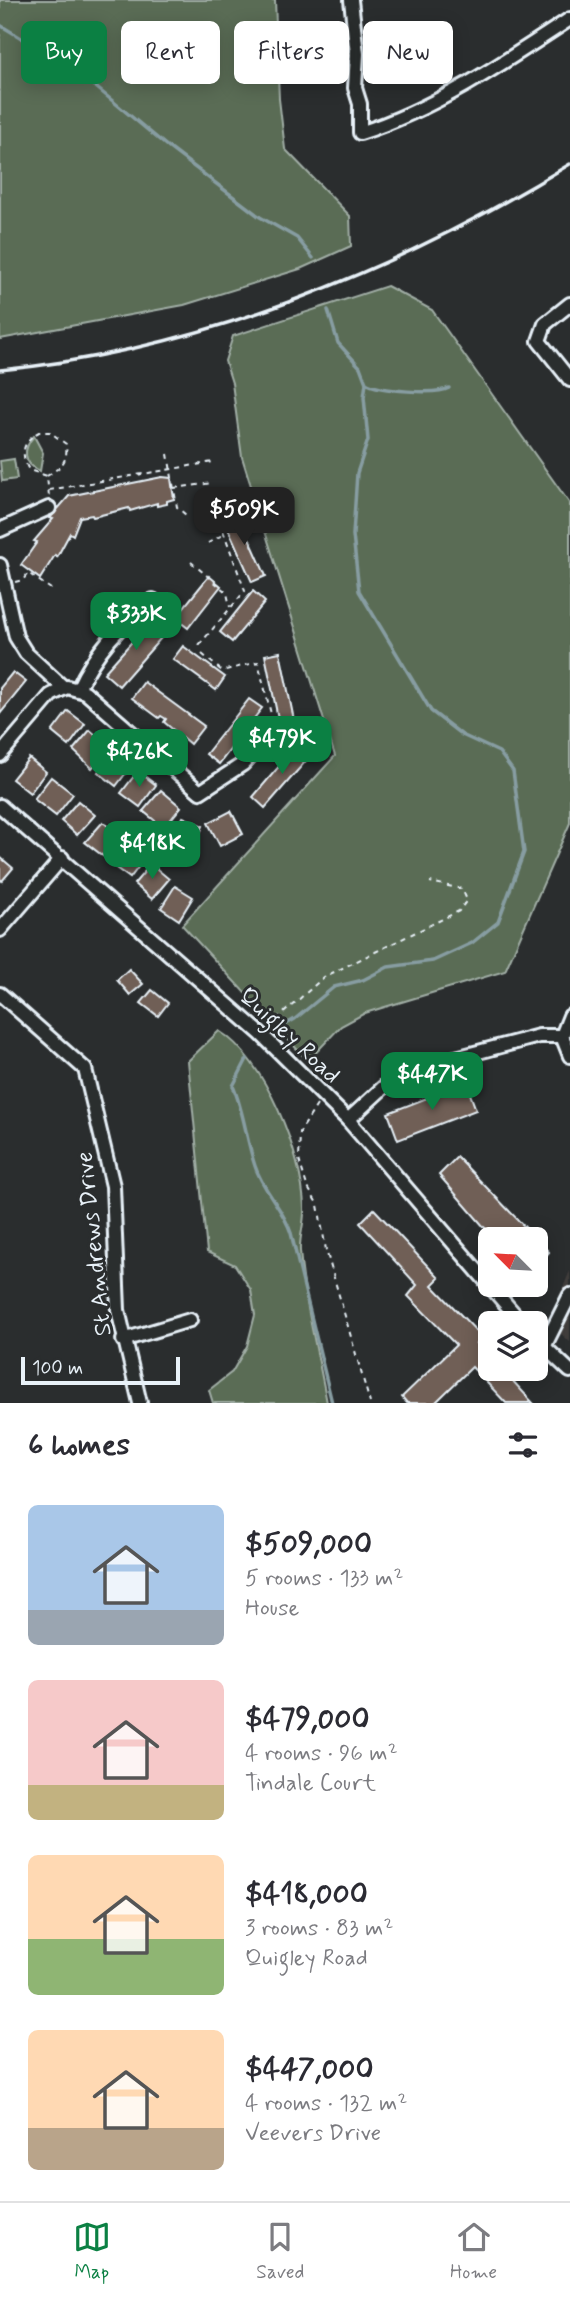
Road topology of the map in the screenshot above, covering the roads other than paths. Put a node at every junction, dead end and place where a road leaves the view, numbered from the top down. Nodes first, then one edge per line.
1 (351, 0) edge
2 (570, 19) edge
3 (570, 304) edge
4 (570, 380) edge
5 (49, 508) road end
6 (0, 530) edge
7 (0, 565) edge
8 (153, 600) dead end
9 (64, 688) junction
10 (78, 689) junction
11 (267, 738) road end
12 (0, 755) edge
13 (0, 806) edge
14 (62, 858) junction
15 (0, 930) edge
16 (0, 994) edge
17 (570, 1016) edge
18 (562, 1036) junction
19 (570, 1056) edge
20 (348, 1120) junction
21 (570, 1295) edge
22 (512, 1311) edge
23 (190, 1320) dead end
24 (548, 1330) edge
25 (124, 1340) junction
26 (548, 1350) edge
27 (570, 1371) edge
28 (138, 1403) edge

1 - 2 street
3 - 4 street
5 - 6 street
7 - 9 street
8 - 10 street
9 - 10 street
9 - 12 street
10 - 11 street
13 - 14 street, Quigley Road
14 - 15 street
14 - 20 street, Quigley Road
16 - 25 street, St Andrews Drive
17 - 18 street
18 - 19 street
18 - 20 street
20 - 22 street, Quigley Road
21 - 24 street
23 - 25 street
25 - 28 street, St Andrews Drive
26 - 27 street

